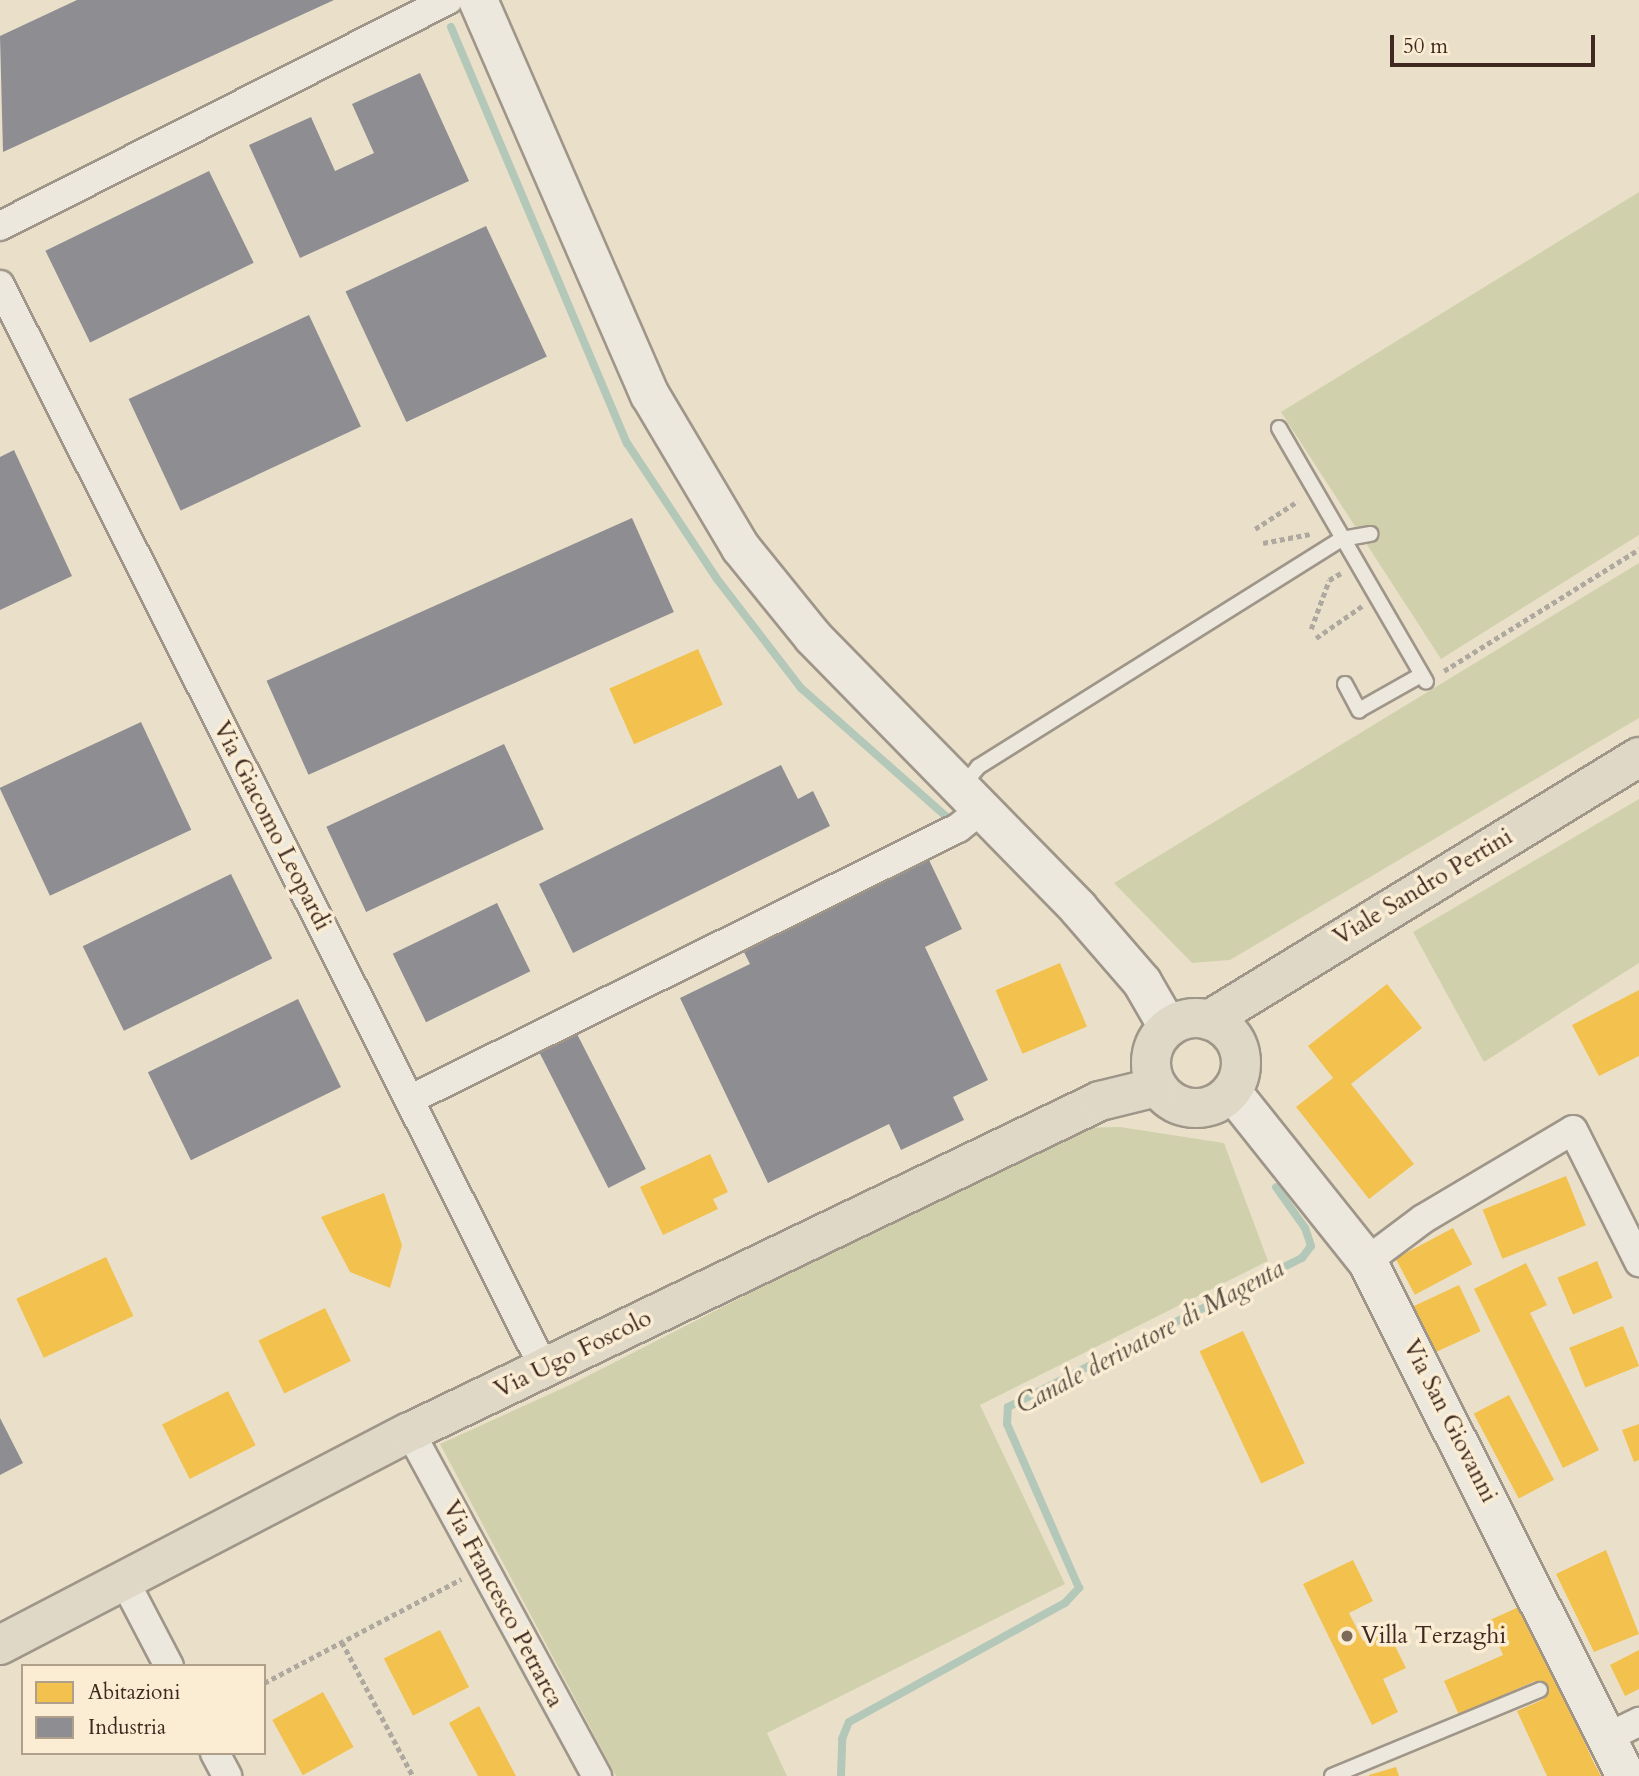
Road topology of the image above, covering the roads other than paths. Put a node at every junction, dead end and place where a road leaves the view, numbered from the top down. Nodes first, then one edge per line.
1 (448, 0) edge
2 (478, 0) edge
3 (0, 226) edge
4 (0, 285) edge
5 (1279, 428) dead end
6 (1371, 534) dead end
7 (1342, 539) junction
8 (1345, 684) dead end
9 (1639, 757) edge
10 (971, 799) junction
11 (1209, 1020) junction
12 (1168, 1027) junction
13 (1157, 1087) junction
14 (1232, 1092) junction
15 (409, 1100) junction
16 (1367, 1261) junction
17 (1639, 1262) edge
18 (544, 1368) junction
19 (410, 1432) junction
20 (124, 1580) junction
21 (0, 1645) edge
22 (168, 1664) edge
23 (1540, 1690) dead end
24 (1623, 1730) edge
25 (216, 1755) edge
26 (227, 1776) edge
27 (597, 1776) edge
28 (1332, 1776) edge
29 (1626, 1776) edge

1 - 3 street
2 - 10 street
4 - 15 street, Via Giacomo Leopardi
5 - 7 lane
6 - 7 lane
7 - 8 lane
7 - 10 lane
9 - 11 main road, Viale Sandro Pertini
10 - 12 street
10 - 15 street
11 - 12 main road
11 - 14 main road
12 - 13 main road
13 - 14 main road
13 - 18 main road, Via Ugo Foscolo
14 - 16 street, Via San Giovanni
15 - 18 street, Via Giacomo Leopardi
16 - 17 street
16 - 24 street, Via San Giovanni
18 - 19 main road, Via Ugo Foscolo
19 - 20 main road, Via Ugo Foscolo
19 - 27 street, Via Francesco Petrarca
20 - 21 main road, Via Ugo Foscolo
20 - 22 street
23 - 28 lane
24 - 29 street, Via San Giovanni
25 - 26 street

